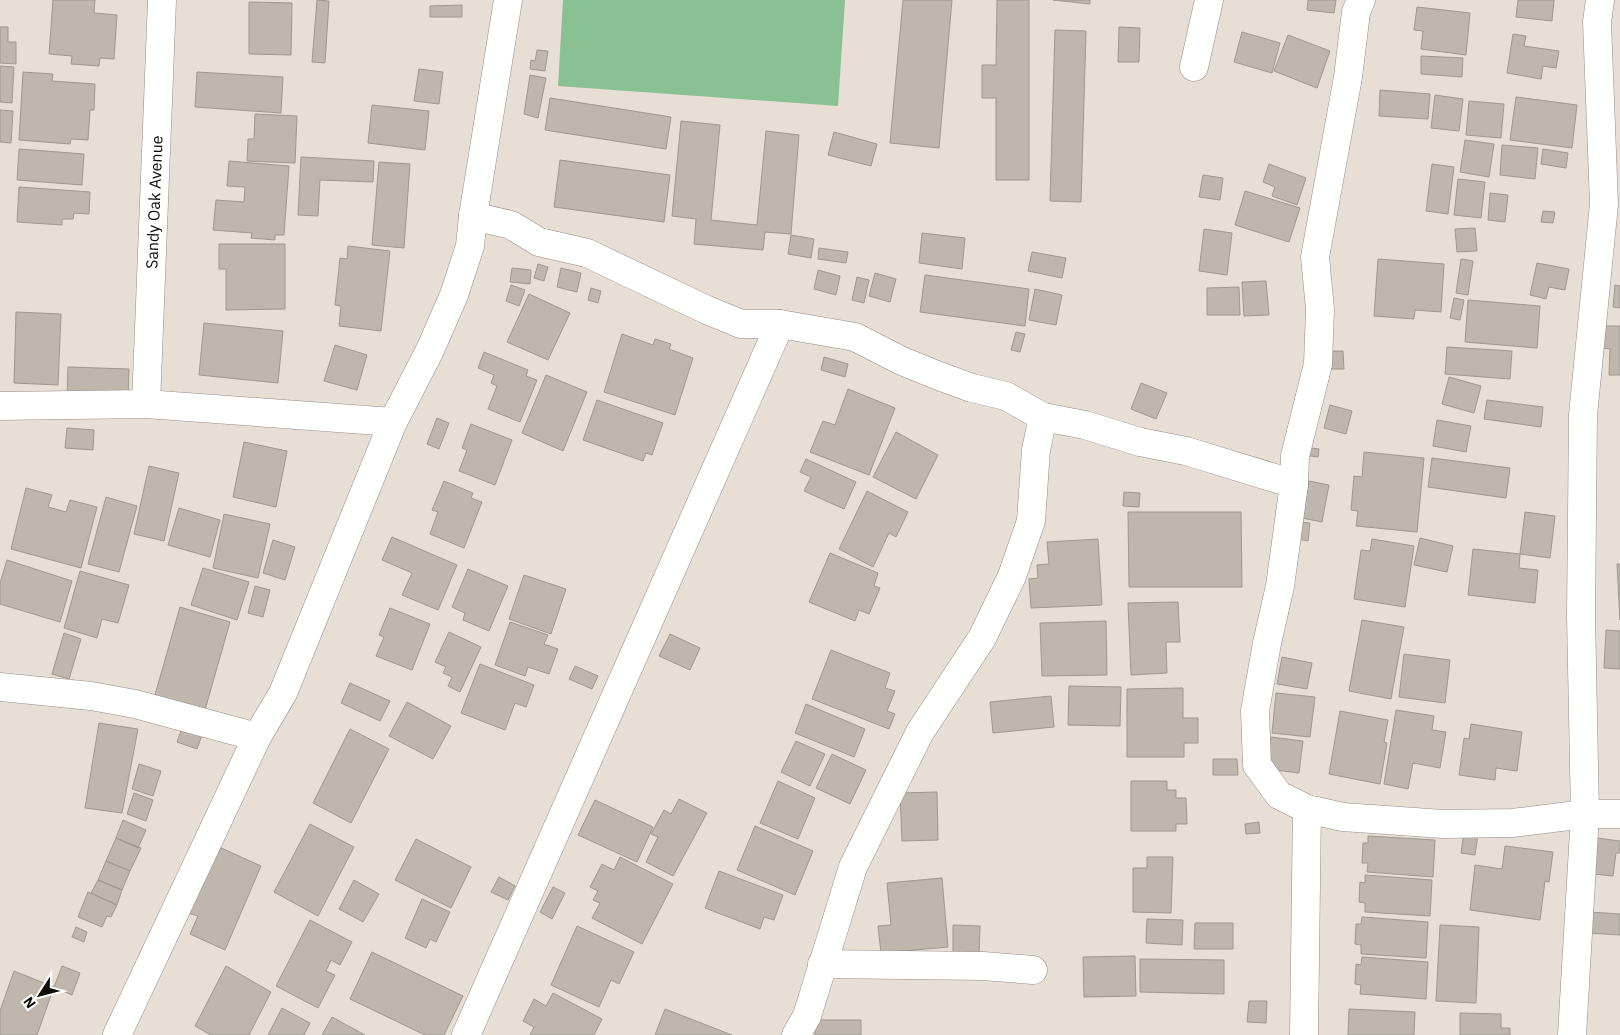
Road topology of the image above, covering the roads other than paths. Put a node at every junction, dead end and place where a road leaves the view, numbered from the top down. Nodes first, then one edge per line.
1 (162, 0) edge
2 (508, 0) edge
3 (1209, 0) edge
4 (1361, 0) edge
5 (1600, 0) edge
6 (1194, 67) dead end
7 (473, 216) junction
8 (780, 324) junction
9 (146, 404) junction
10 (0, 406) edge
11 (1043, 418) junction
12 (393, 422) junction
13 (1294, 484) junction
14 (0, 687) edge
15 (257, 736) junction
16 (1307, 809) junction
17 (1585, 814) junction
18 (1620, 814) edge
19 (822, 964) junction
20 (1033, 970) dead end
21 (117, 1035) edge
22 (466, 1035) edge
23 (796, 1035) edge
24 (1304, 1035) edge
25 (1572, 1035) edge

1 - 9 street, Sandy Oak Avenue
2 - 7 street
3 - 6 street
4 - 13 street
5 - 17 street
7 - 8 street
7 - 12 street
8 - 11 street
8 - 22 street
9 - 10 street
9 - 12 street
11 - 13 street
11 - 19 street
12 - 15 street
13 - 16 street
14 - 15 street
15 - 21 street
16 - 17 street
16 - 24 street
17 - 18 street
17 - 25 street
19 - 20 street
19 - 23 street

